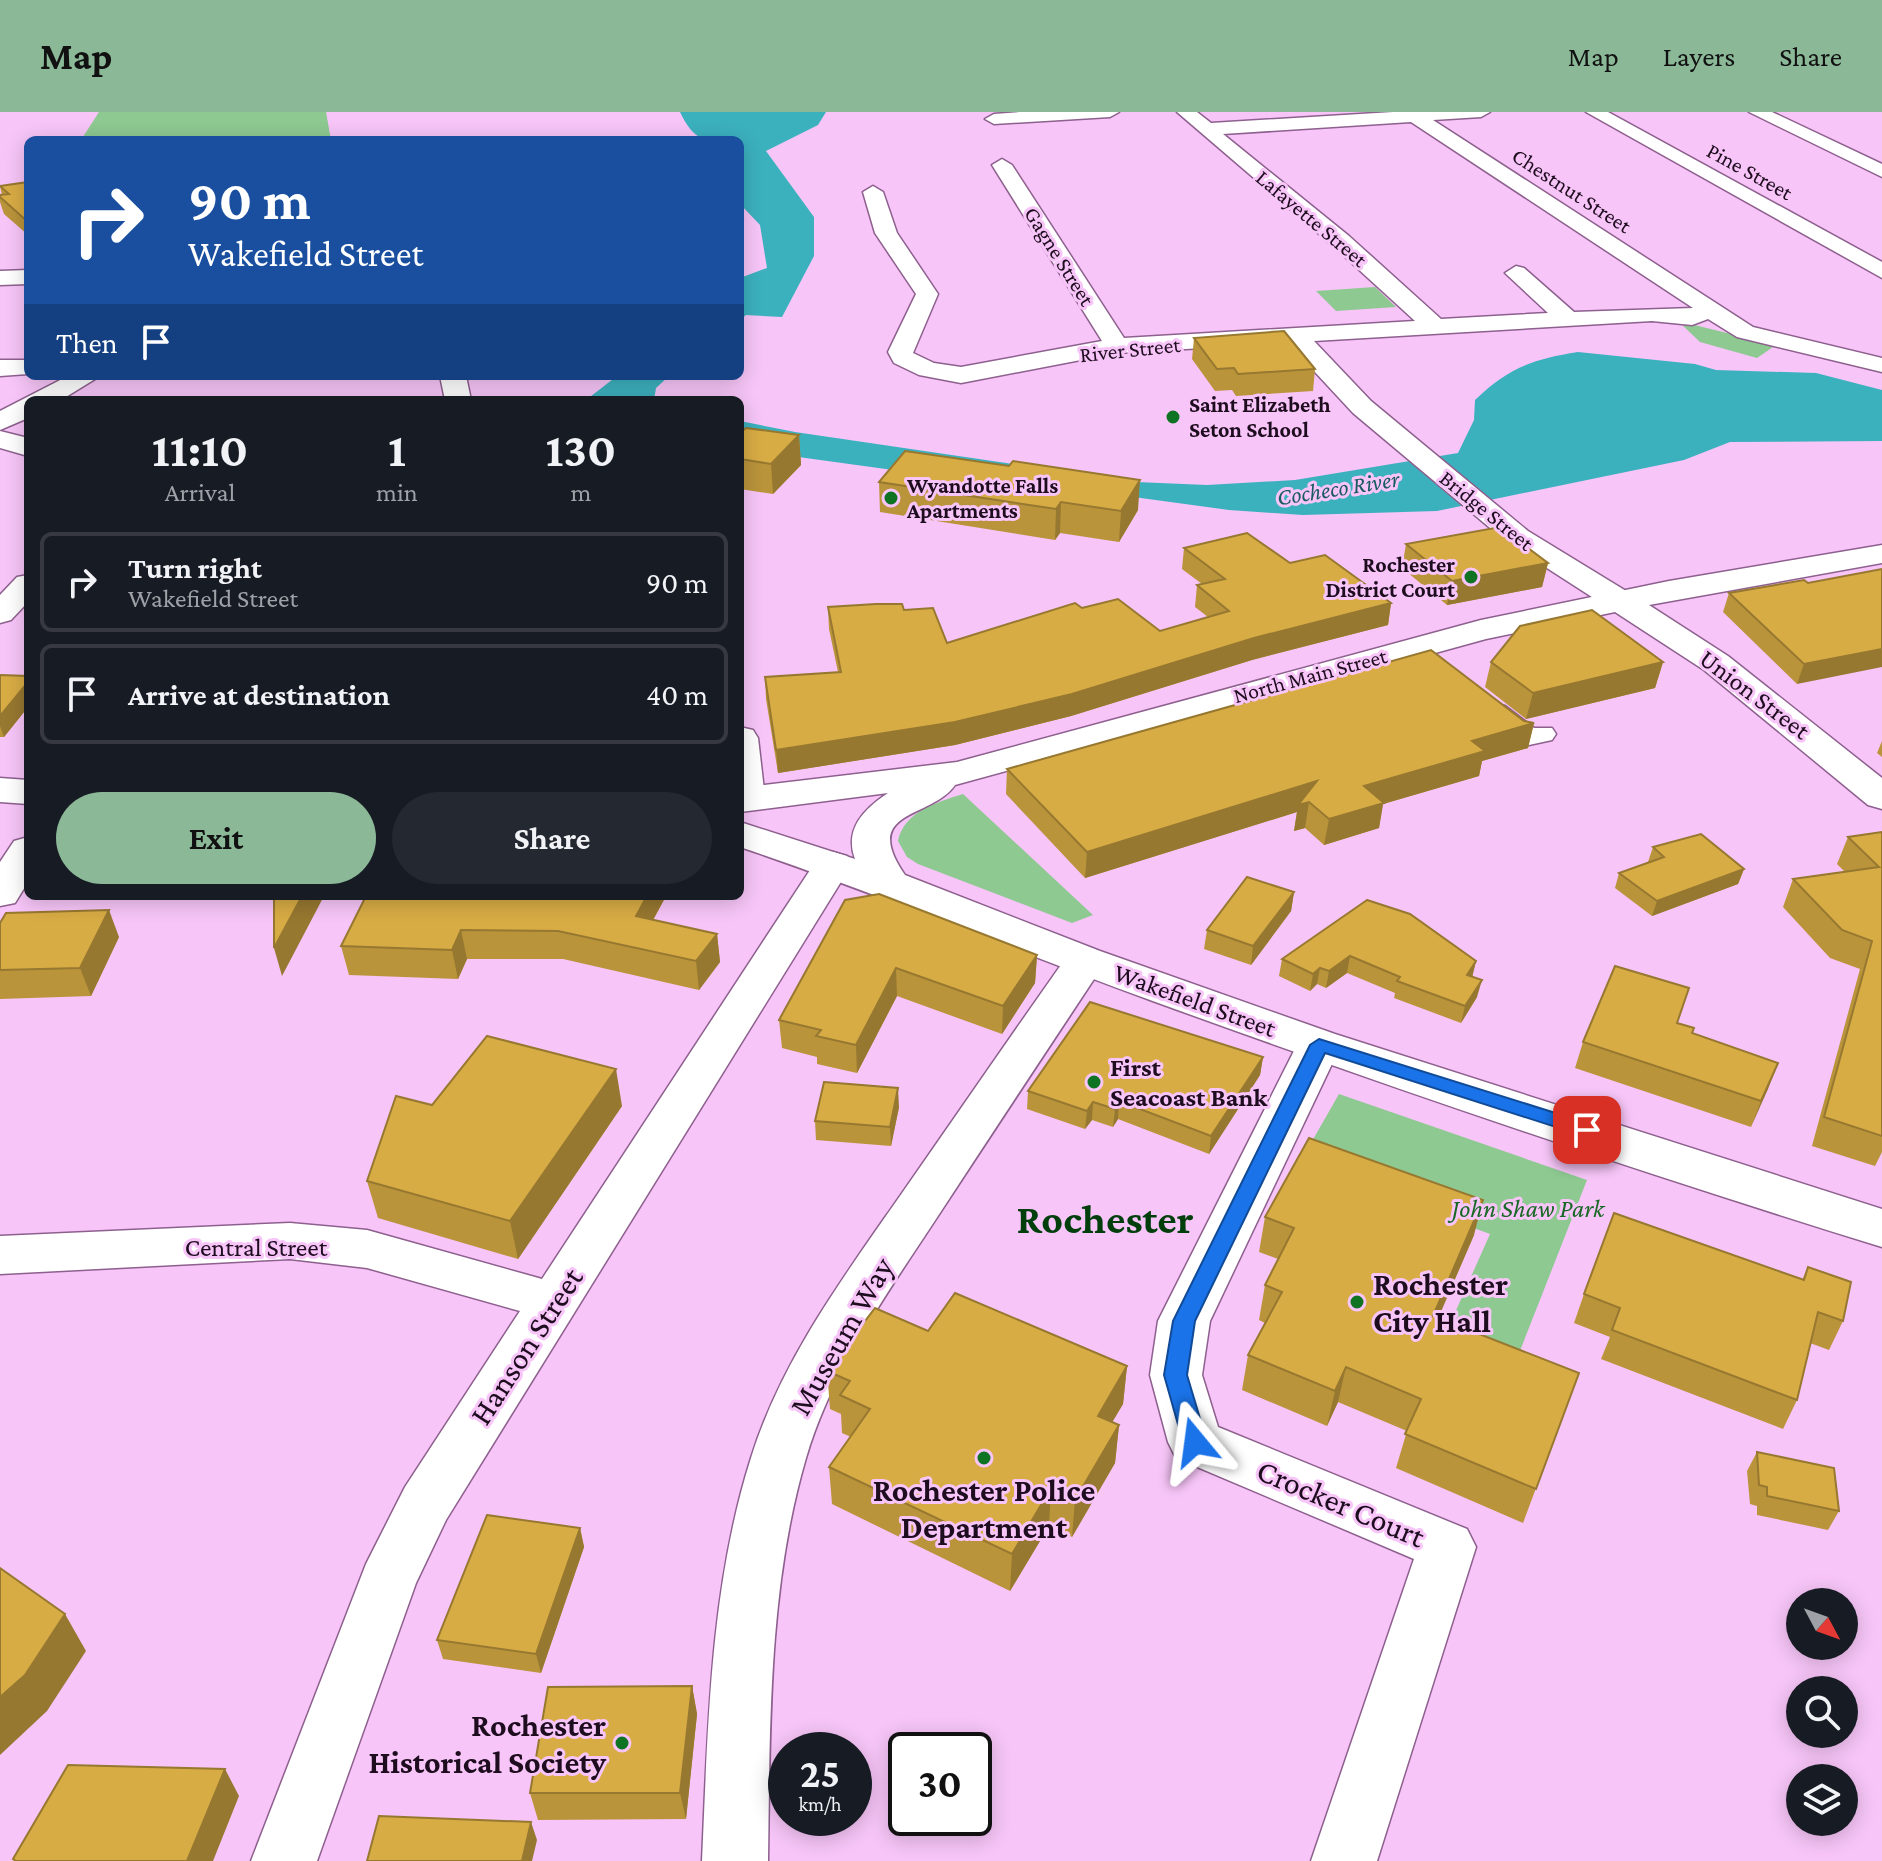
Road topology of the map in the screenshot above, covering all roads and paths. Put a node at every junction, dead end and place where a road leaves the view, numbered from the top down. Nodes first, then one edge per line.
1 (1110, 112) edge
2 (1186, 112) edge
3 (1481, 112) edge
4 (1595, 112) edge
5 (1758, 112) edge
6 (1411, 114) edge
7 (994, 119) dead end
8 (1207, 129) junction
9 (1002, 165) dead end
10 (1882, 171) edge
11 (873, 192) dead end
12 (1882, 271) edge
13 (1516, 273) dead end
14 (24, 277) edge
15 (0, 278) edge
16 (1701, 313) junction
17 (1570, 320) junction
18 (1435, 327) junction
19 (1296, 337) junction
20 (1117, 346) junction
21 (1882, 365) edge
22 (24, 367) edge
23 (0, 368) edge
24 (79, 380) edge
25 (49, 396) edge
26 (24, 409) edge
27 (0, 422) edge
28 (0, 439) edge
29 (24, 446) edge
30 (1882, 554) edge
31 (24, 588) edge
32 (1620, 601) junction
33 (0, 613) edge
34 (1480, 699) edge
35 (1543, 734) dead end
36 (959, 773) junction
37 (0, 790) edge
38 (24, 792) edge
39 (1882, 797) edge
40 (744, 811) edge
41 (744, 812) edge
42 (24, 855) edge
43 (833, 864) junction
44 (890, 884) junction
45 (0, 894) edge
46 (1085, 961) junction
47 (1319, 1045) junction
48 (1882, 1228) edge
49 (0, 1255) edge
50 (553, 1302) junction
51 (284, 1861) edge
52 (735, 1861) edge
53 (1344, 1861) edge

1 - 7 street
2 - 8 street, Lafayette Street
3 - 6 street
4 - 12 street, Pine Street
5 - 10 street
6 - 8 street
6 - 16 street, Chestnut Street
8 - 18 street, Lafayette Street
9 - 20 street, Gagne Street
11 - 20 street, River Street
13 - 17 street
14 - 15 street
16 - 17 street, River Street
16 - 21 street, River Street
17 - 18 street, River Street
18 - 19 street, River Street
19 - 20 street, River Street
19 - 32 street, Bridge Street
22 - 23 street
24 - 25 street
26 - 27 street
28 - 29 main road
30 - 32 main road, North Main Street
31 - 33 street
32 - 36 main road, North Main Street
32 - 39 main road, Union Street
34 - 35 street
36 - 40 main road, North Main Street
36 - 44 main road
37 - 38 main road
41 - 43 main road, Wakefield Street
42 - 45 main road
43 - 44 main road, Wakefield Street
43 - 50 street, Hanson Street
44 - 46 main road, Wakefield Street
46 - 47 main road, Wakefield Street
46 - 52 street, Museum Way
47 - 48 main road, Wakefield Street
47 - 53 street, Crocker Court
49 - 50 street, Central Street
50 - 51 street, Hanson Street

